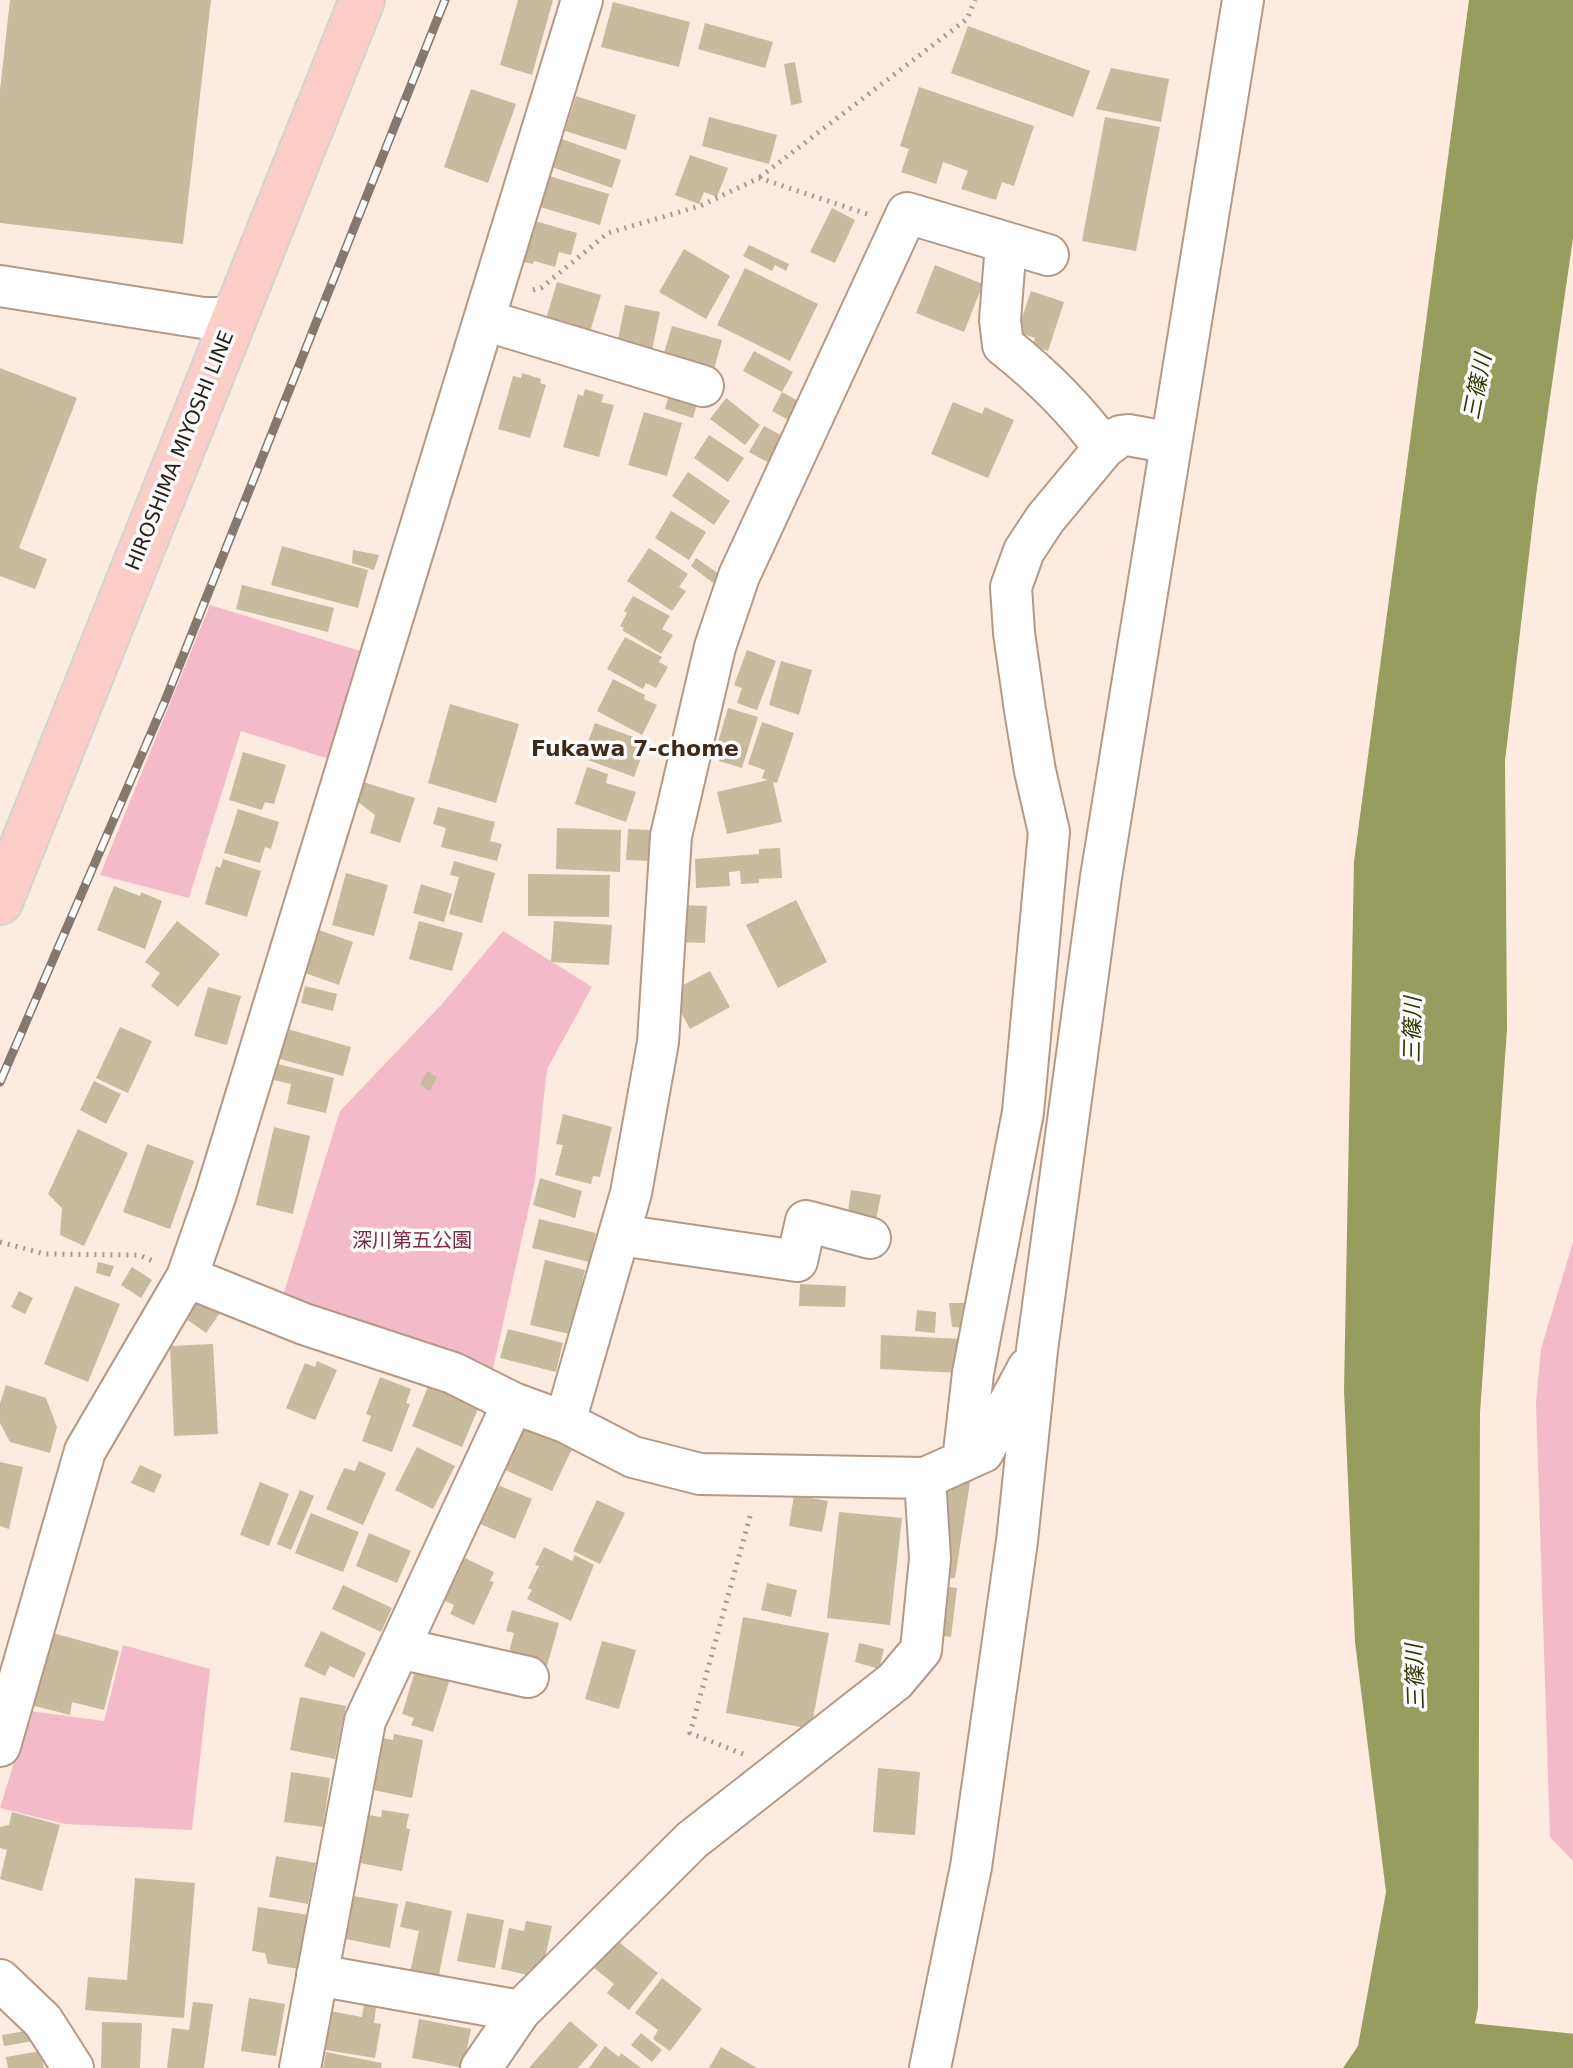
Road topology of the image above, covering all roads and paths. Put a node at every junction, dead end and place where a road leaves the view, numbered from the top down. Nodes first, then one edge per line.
1 (362, 0) edge
2 (582, 0) edge
3 (975, 0) edge
4 (1243, 0) edge
5 (759, 178) junction
6 (902, 225) junction
7 (1006, 243) junction
8 (1048, 255) dead end
9 (0, 286) edge
10 (486, 311) junction
11 (235, 318) junction
12 (703, 386) dead end
13 (1171, 443) junction
14 (1104, 448) junction
15 (0, 902) edge
16 (620, 1235) junction
17 (870, 1238) dead end
18 (0, 1242) edge
19 (187, 1277) junction
20 (1037, 1350) junction
21 (513, 1403) junction
22 (565, 1422) junction
23 (963, 1461) junction
24 (761, 1475) junction
25 (925, 1478) junction
26 (399, 1648) junction
27 (528, 1677) dead end
28 (0, 1746) edge
29 (781, 1769) junction
30 (317, 1975) junction
31 (0, 1980) edge
32 (520, 2011) junction
33 (73, 2068) edge
34 (300, 2068) edge
35 (481, 2068) edge
36 (930, 2068) edge

1 - 11 main road, HIROSHIMA MIYOSHI LINE
2 - 10 street
3 - 5 path
4 - 13 street
5 - 6 path
5 - 10 path
6 - 7 street
6 - 16 street
7 - 8 street
7 - 14 street
9 - 11 street
10 - 12 street
10 - 19 street
11 - 15 main road, HIROSHIMA MIYOSHI LINE
13 - 14 street
13 - 20 street
14 - 23 street
16 - 17 street
16 - 22 street
18 - 19 path
19 - 21 street
19 - 28 street
20 - 23 street
20 - 36 street
21 - 22 street
21 - 26 street
22 - 24 street
23 - 25 street
24 - 25 street
24 - 29 path
25 - 29 street
26 - 27 street
26 - 30 street
29 - 32 street
30 - 32 street
30 - 34 street
31 - 33 street
32 - 35 street

